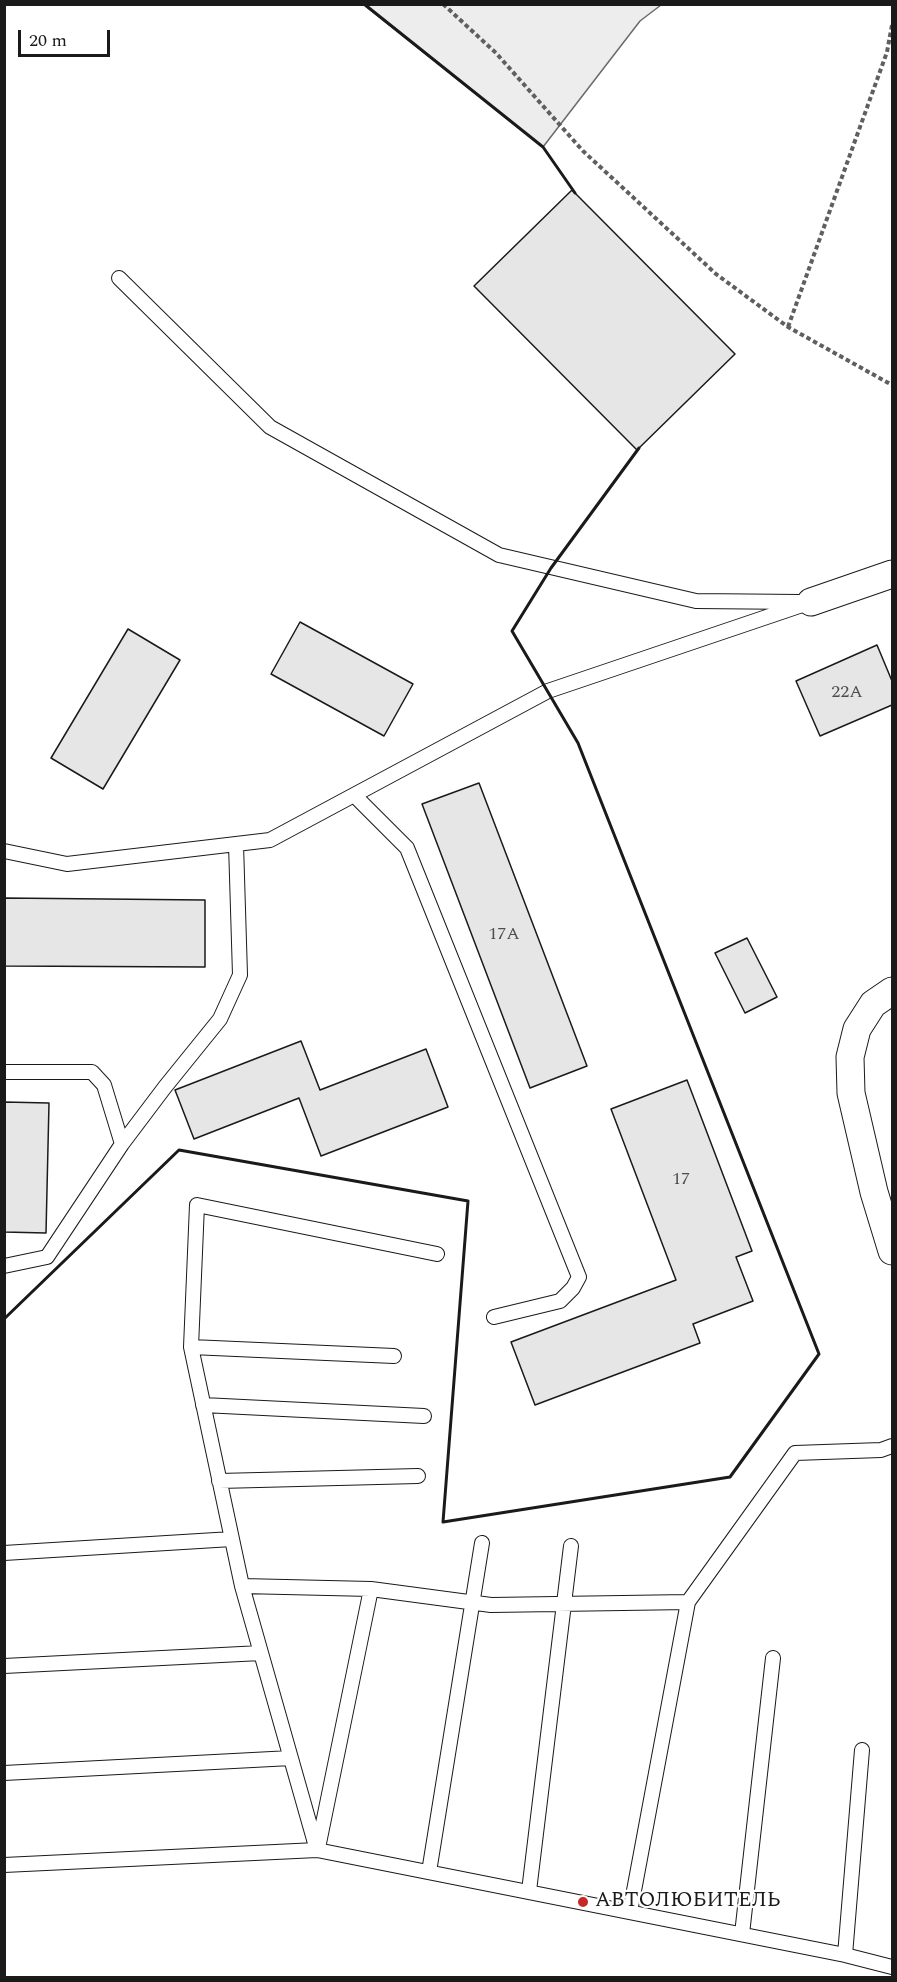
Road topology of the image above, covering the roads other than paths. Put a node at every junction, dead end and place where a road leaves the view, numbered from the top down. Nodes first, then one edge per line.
1 (119, 278) dead end
2 (892, 574) edge
3 (811, 602) junction
4 (354, 795) junction
5 (236, 844) junction
6 (4, 851) edge
7 (892, 991) edge
8 (4, 1072) edge
9 (122, 1144) junction
10 (892, 1251) edge
11 (437, 1254) dead end
12 (4, 1266) edge
13 (494, 1317) dead end
14 (191, 1347) junction
15 (393, 1356) dead end
16 (203, 1405) junction
17 (424, 1416) dead end
18 (892, 1446) edge
19 (418, 1476) dead end
20 (219, 1481) junction
21 (232, 1539) junction
22 (482, 1543) dead end
23 (571, 1546) dead end
24 (4, 1553) edge
25 (242, 1586) junction
26 (372, 1590) junction
27 (688, 1602) junction
28 (472, 1603) junction
29 (564, 1604) junction
30 (261, 1653) junction
31 (773, 1658) dead end
32 (4, 1666) edge
33 (862, 1750) dead end
34 (291, 1758) junction
35 (4, 1773) edge
36 (317, 1850) junction
37 (4, 1865) edge
38 (429, 1872) junction
39 (529, 1892) junction
40 (630, 1912) junction
41 (742, 1934) junction
42 (845, 1955) junction
43 (892, 1967) edge

1 - 3 lane
2 - 3 street
3 - 4 lane
4 - 5 lane
4 - 13 lane
5 - 6 lane
5 - 9 lane
7 - 10 street
8 - 9 lane
9 - 12 lane
11 - 14 lane
14 - 15 lane
14 - 16 lane
16 - 17 lane
16 - 20 lane
18 - 27 lane
19 - 20 lane
20 - 21 lane
21 - 24 lane
21 - 25 lane
22 - 28 lane
23 - 29 lane
25 - 26 lane
25 - 30 lane
26 - 28 lane
26 - 36 lane
27 - 29 lane
27 - 40 lane
28 - 29 lane
28 - 38 lane
29 - 39 lane
30 - 32 lane
30 - 34 lane
31 - 41 lane
33 - 42 lane
34 - 35 lane
34 - 36 lane
36 - 37 lane
36 - 38 lane
38 - 39 lane
39 - 40 lane
40 - 41 lane
41 - 42 lane
42 - 43 lane

